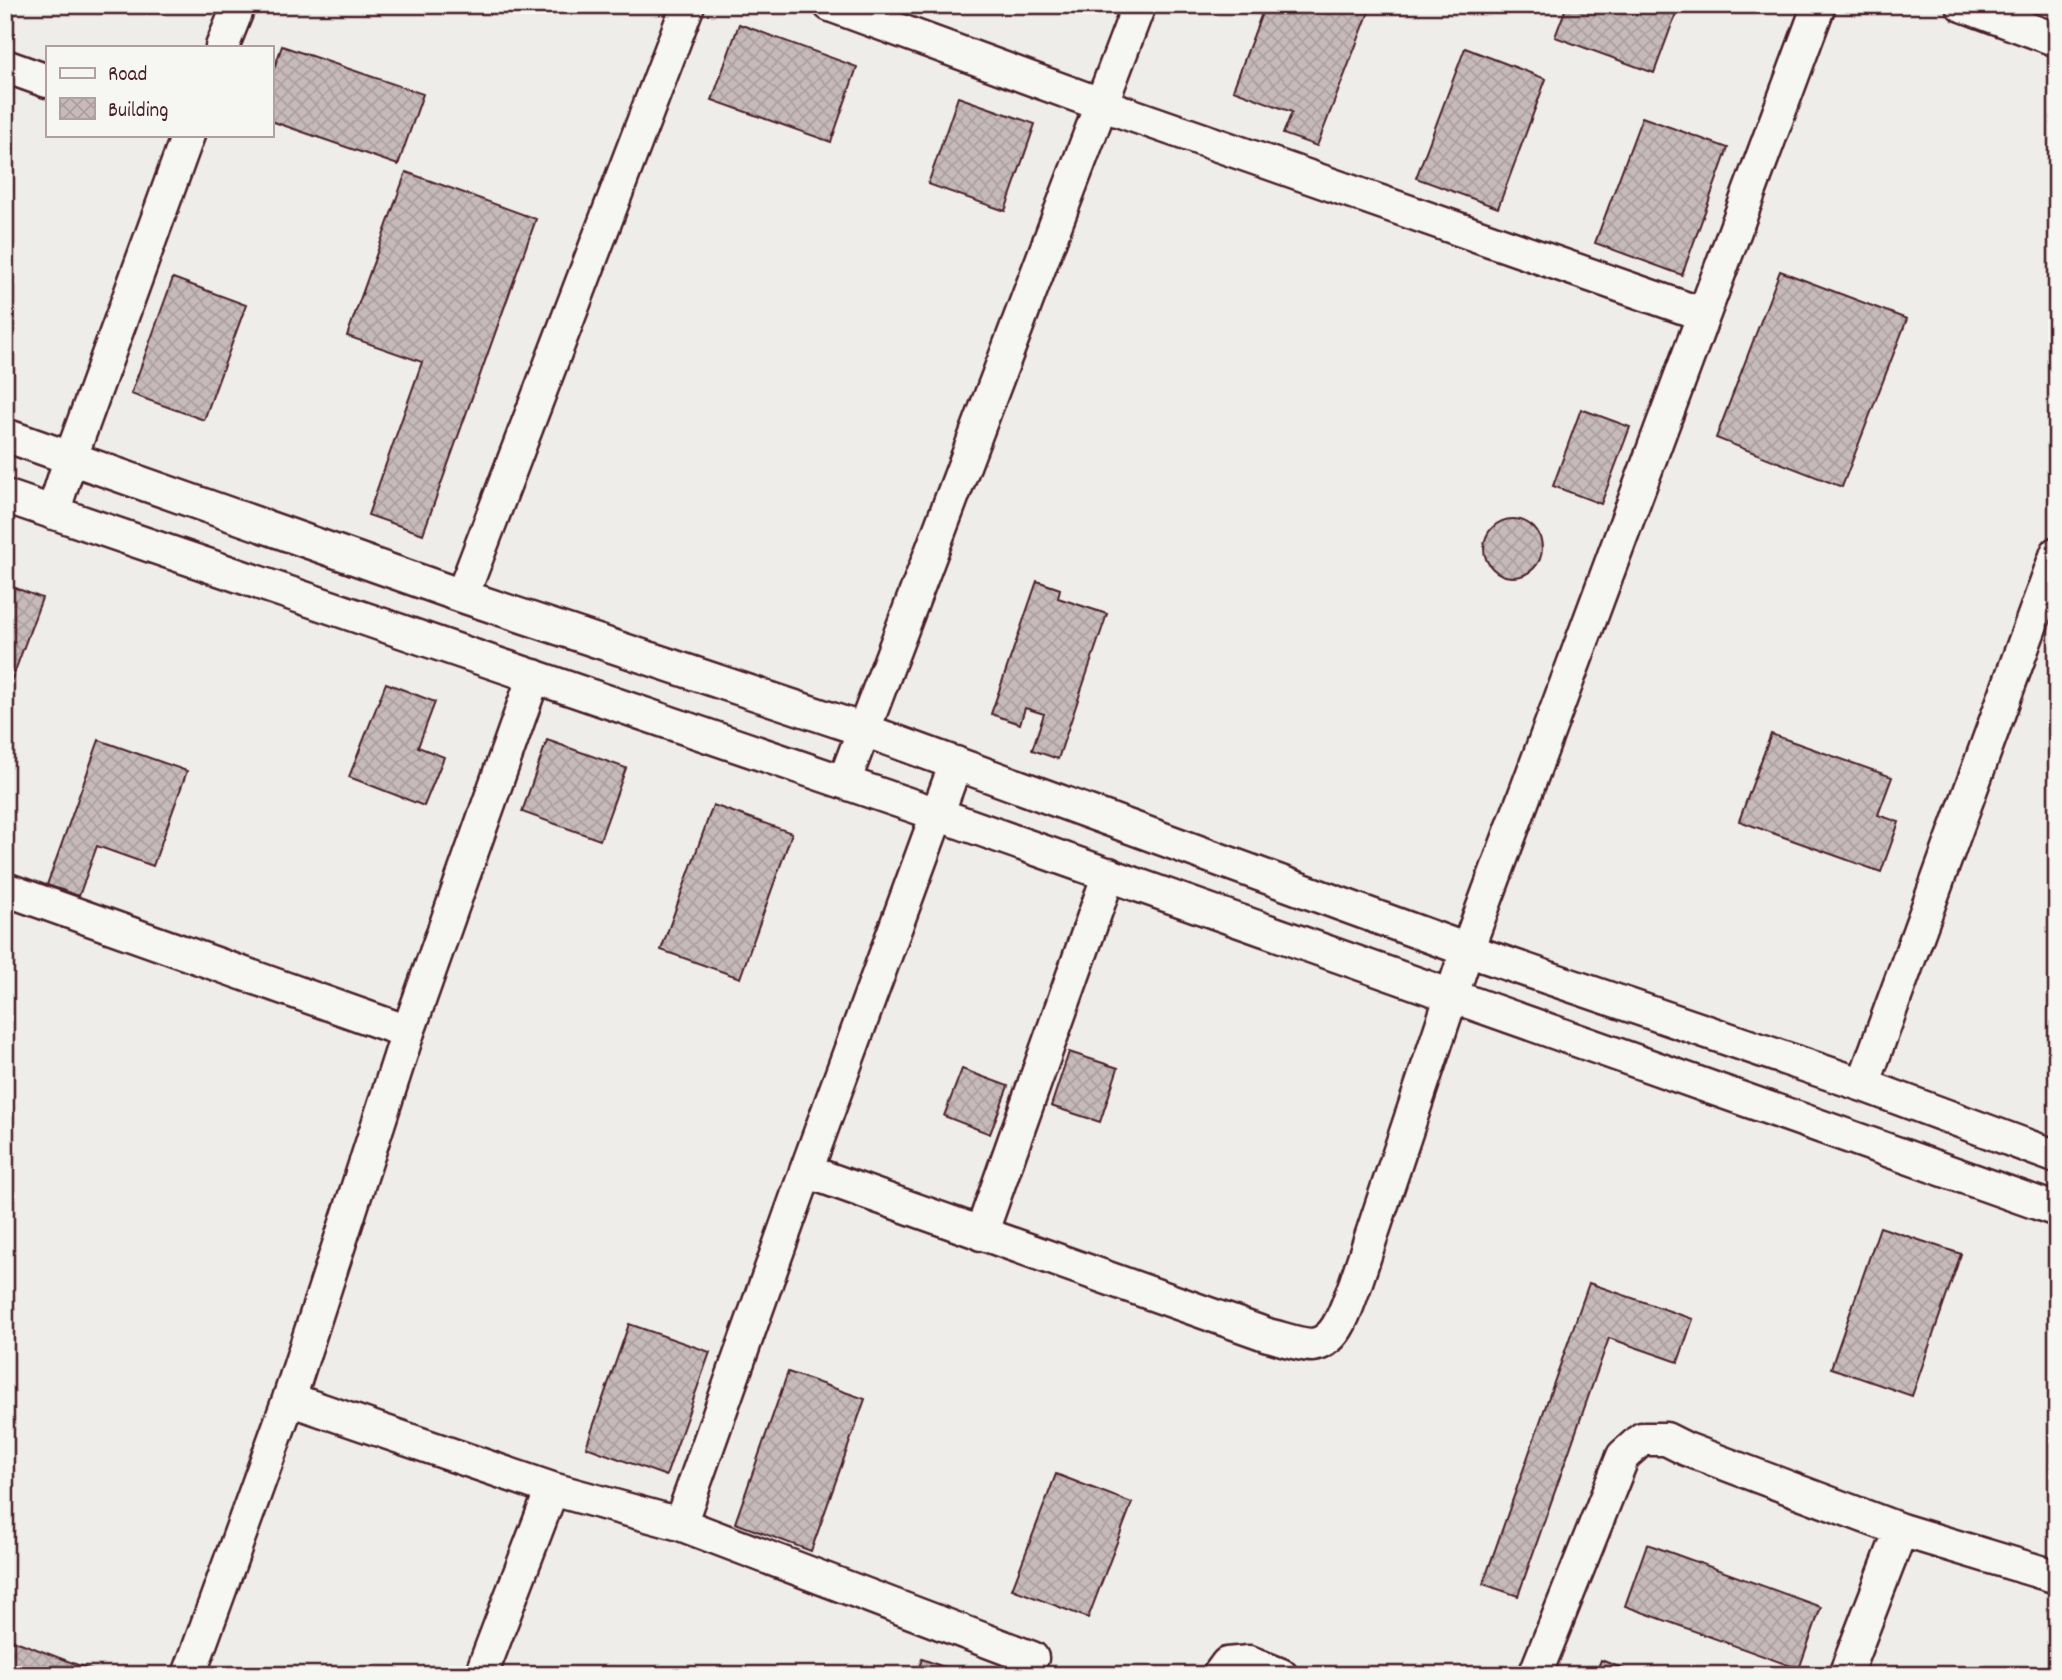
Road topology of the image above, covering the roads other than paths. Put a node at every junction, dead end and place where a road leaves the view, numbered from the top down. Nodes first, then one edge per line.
1 (239, 5) edge
2 (688, 5) edge
3 (830, 5) edge
4 (1139, 5) edge
5 (1819, 5) edge
6 (1962, 5) edge
7 (2057, 40) edge
8 (222, 46) edge
9 (5, 66) edge
10 (46, 81) edge
11 (1103, 105) junction
12 (188, 136) edge
13 (1702, 314) junction
14 (5, 435) edge
15 (71, 457) junction
16 (5, 496) edge
17 (54, 513) junction
18 (2057, 553) edge
19 (462, 596) junction
20 (534, 676) junction
21 (864, 730) junction
22 (956, 763) junction
23 (844, 782) junction
24 (937, 814) junction
25 (1109, 874) junction
26 (5, 889) edge
27 (1467, 950) junction
28 (1452, 995) junction
29 (408, 1032) junction
30 (1863, 1085) junction
31 (2057, 1157) edge
32 (806, 1171) junction
33 (2057, 1210) edge
34 (981, 1234) junction
35 (289, 1399) junction
36 (552, 1489) junction
37 (680, 1524) junction
38 (1900, 1530) junction
39 (2057, 1577) edge
40 (1032, 1658) dead end
41 (189, 1675) edge
42 (481, 1675) edge
43 (1219, 1675) edge
44 (1282, 1675) edge
45 (1535, 1675) edge
46 (1845, 1675) edge

1 - 8 street
2 - 19 street
3 - 11 street
4 - 11 street
5 - 13 street
6 - 7 street
9 - 10 street
11 - 13 street
11 - 21 street
12 - 15 street
13 - 27 street
14 - 15 street
15 - 17 street
15 - 19 street
16 - 17 street
17 - 20 street
18 - 30 street
19 - 21 street
20 - 23 street
20 - 29 street
21 - 22 street
21 - 23 street
22 - 24 street
22 - 27 street
23 - 24 street
24 - 25 street
24 - 32 street
25 - 28 street
25 - 34 street
26 - 29 street
27 - 28 street
27 - 30 street
28 - 33 street
28 - 34 street
29 - 35 street
30 - 31 street
32 - 34 street
32 - 37 street
35 - 36 street
35 - 41 street
36 - 37 street
36 - 42 street
37 - 40 street
38 - 39 street
38 - 45 street
38 - 46 street
43 - 44 street

